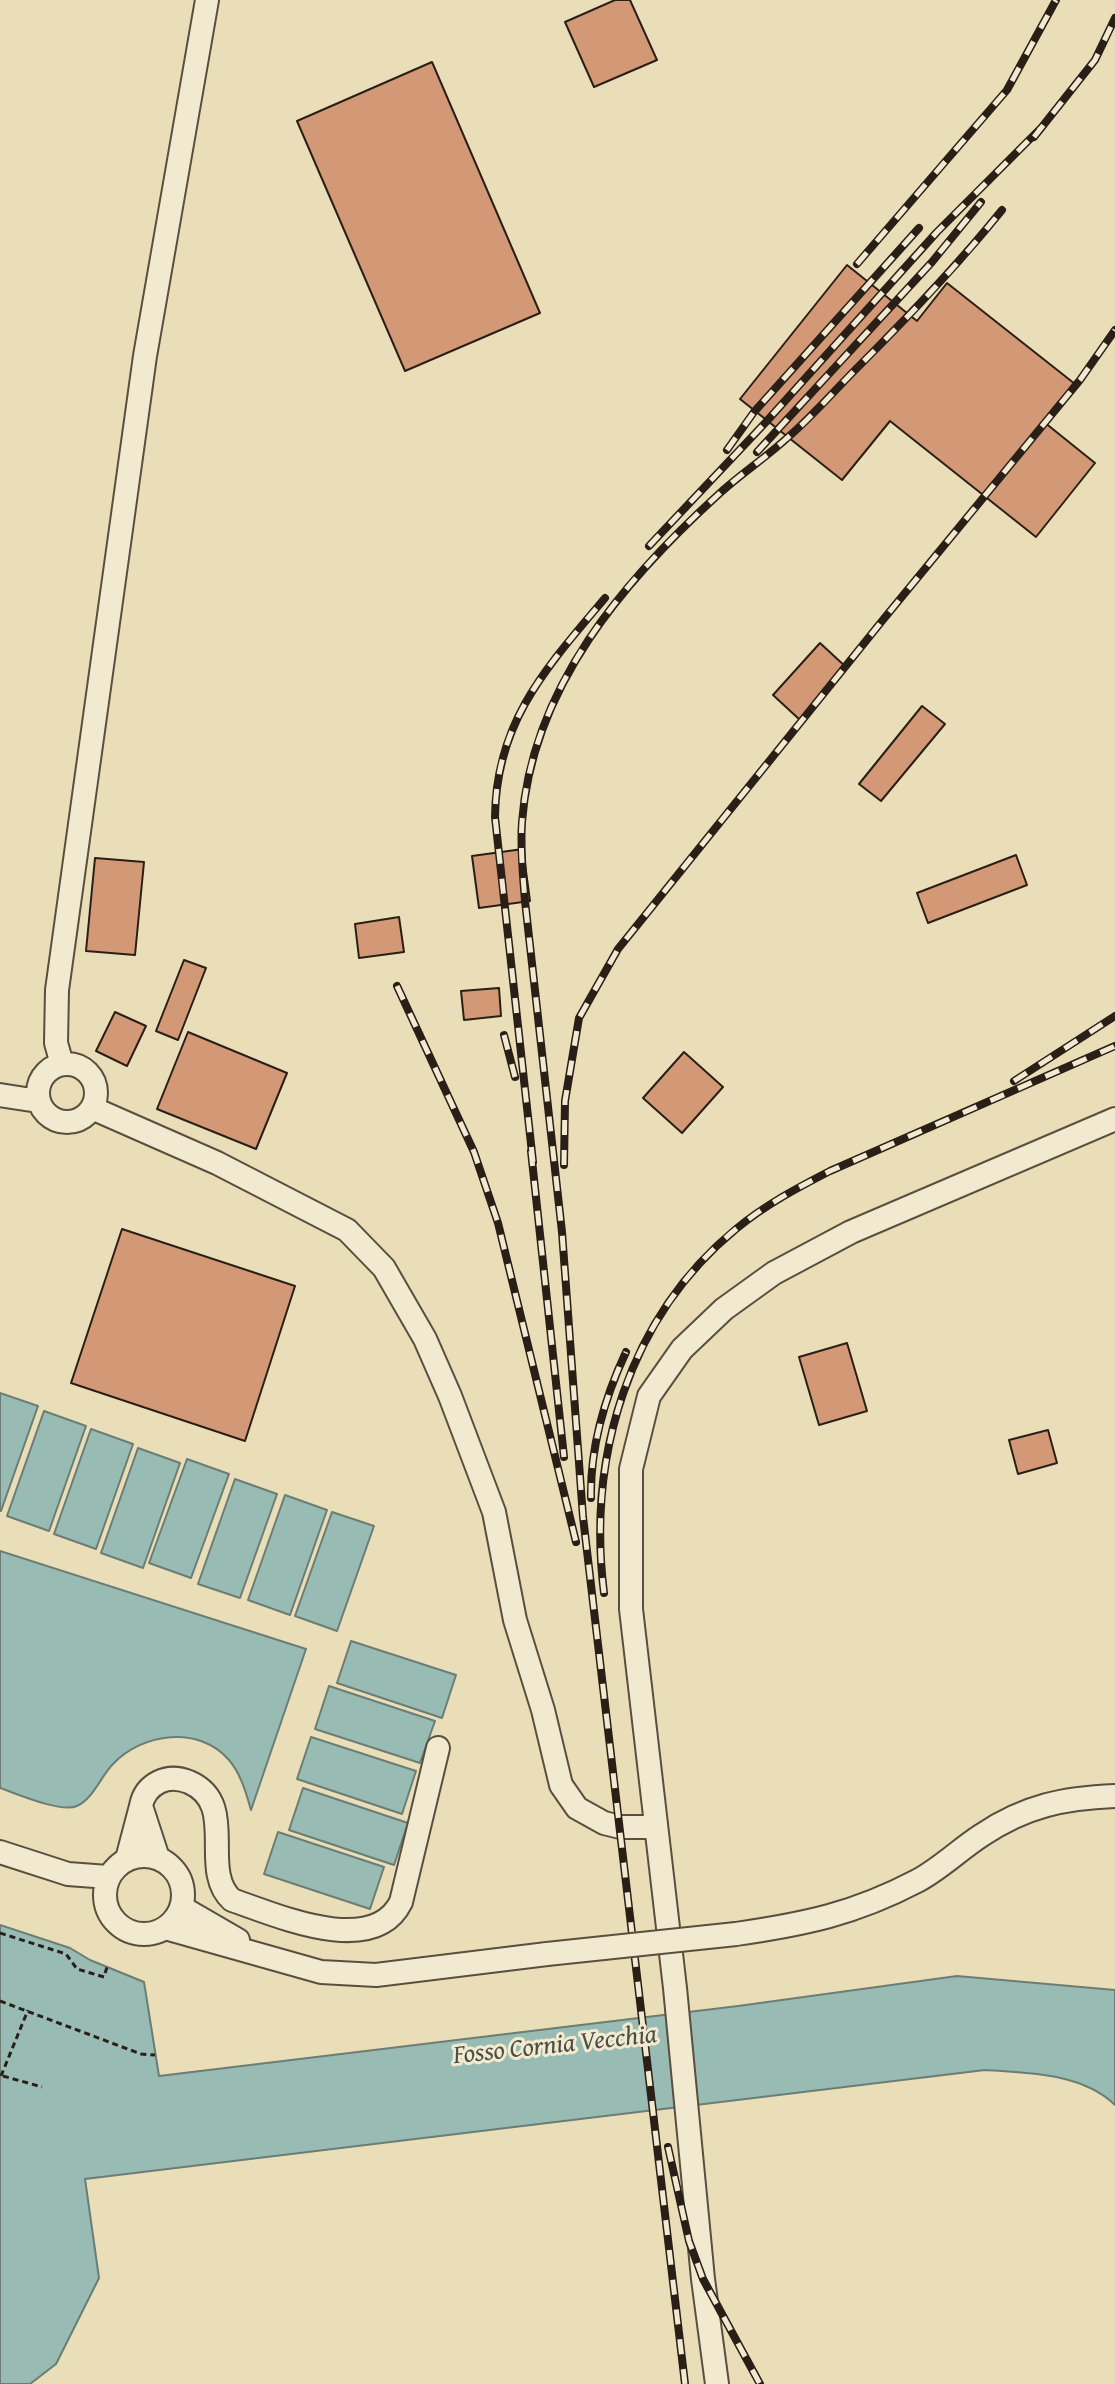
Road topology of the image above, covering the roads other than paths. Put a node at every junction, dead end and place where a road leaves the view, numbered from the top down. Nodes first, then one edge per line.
1 (207, 0) edge
2 (62, 1064) junction
3 (0, 1095) edge
4 (38, 1101) junction
5 (92, 1108) junction
6 (1115, 1119) edge
7 (438, 1748) dead end
8 (1115, 1780) edge
9 (1115, 1796) edge
10 (1076, 1798) junction
11 (141, 1806) junction
12 (656, 1827) junction
13 (0, 1852) edge
14 (158, 1858) junction
15 (127, 1859) junction
16 (68, 1874) junction
17 (108, 1877) junction
18 (104, 1900) junction
19 (181, 1907) junction
20 (165, 1928) junction
21 (267, 1956) junction
22 (717, 2384) edge

1 - 2 street
2 - 4 street
2 - 5 street
3 - 4 street
4 - 5 street
5 - 12 street
6 - 12 street
7 - 11 street
8 - 10 street
9 - 10 street
10 - 21 street, bridge
11 - 14 street
11 - 15 street
12 - 22 street
13 - 16 street
14 - 15 street
14 - 19 street
15 - 17 street
16 - 17 street
16 - 18 street
17 - 18 street
18 - 20 street
19 - 20 street
19 - 21 street
20 - 21 street

